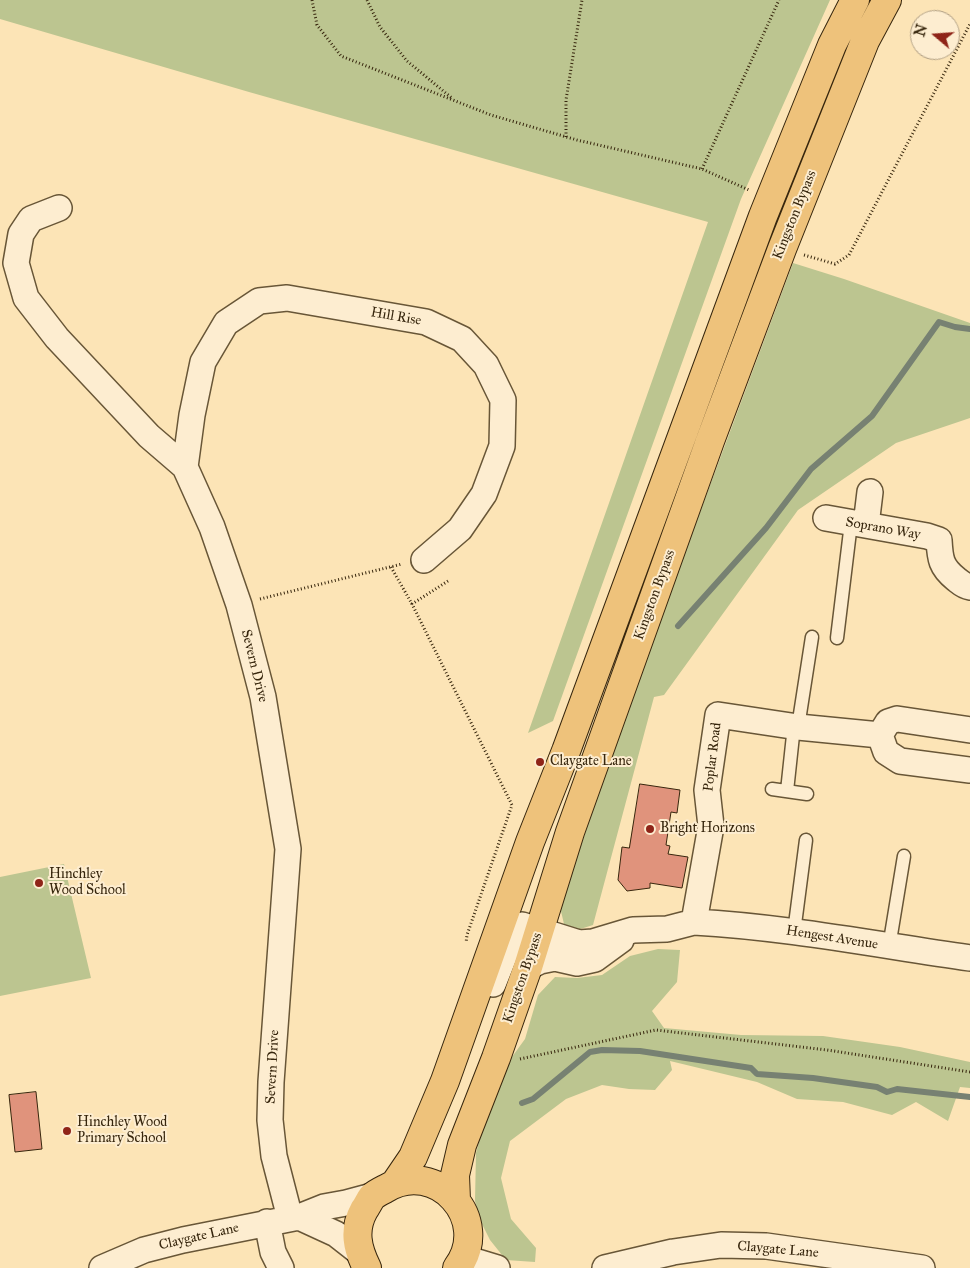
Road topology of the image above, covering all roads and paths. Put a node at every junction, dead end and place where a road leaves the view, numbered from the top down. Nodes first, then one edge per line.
1 (312, 0) edge
2 (366, 0) edge
3 (582, 0) edge
4 (779, 0) edge
5 (855, 0) edge
6 (887, 0) edge
7 (970, 24) edge
8 (456, 101) junction
9 (566, 137) junction
10 (702, 169) junction
11 (770, 200) junction
12 (59, 208) dead end
13 (782, 249) junction
14 (186, 467) junction
15 (870, 492) dead end
16 (826, 518) dead end
17 (859, 524) junction
18 (424, 560) joint
19 (390, 567) junction
20 (448, 581) dead end
21 (970, 587) edge
22 (412, 604) junction
23 (239, 605) junction
24 (812, 637) dead end
25 (837, 638) dead end
26 (796, 726) junction
27 (970, 730) edge
28 (880, 735) junction
29 (970, 770) edge
30 (772, 789) dead end
31 (786, 791) junction
32 (807, 794) dead end
33 (806, 840) dead end
34 (904, 856) dead end
35 (694, 922) junction
36 (540, 930) junction
37 (633, 930) junction
38 (794, 932) junction
39 (466, 945) dead end
40 (889, 947) junction
41 (970, 958) edge
42 (528, 967) junction
43 (458, 1047) junction
44 (519, 1059) dead end
45 (970, 1072) edge
46 (396, 1182) junction
47 (372, 1196) junction
48 (456, 1200) junction
49 (285, 1219) junction
50 (363, 1260) edge
51 (461, 1263) edge
52 (883, 1265) edge
53 (102, 1268) edge
54 (280, 1268) edge
55 (497, 1268) edge
56 (605, 1268) edge
57 (922, 1268) edge

1 - 8 path
2 - 8 path
3 - 9 path
4 - 10 path
5 - 11 highway, Kingston Bypass
6 - 13 highway, Kingston Bypass
7 - 13 path
8 - 9 path
9 - 10 path
10 - 11 path
11 - 43 highway, Kingston Bypass
12 - 14 street, Severn Drive
13 - 36 highway, Kingston Bypass
14 - 18 street, Hill Rise
14 - 23 street, Severn Drive
15 - 17 street
16 - 17 street, Soprano Way
17 - 21 street, Soprano Way
17 - 25 lane
18 - 19 path
19 - 22 path
19 - 23 path
20 - 22 path
22 - 39 path
23 - 49 street, Severn Drive
24 - 26 lane
26 - 28 street, Poplar Road
26 - 31 lane
26 - 35 street, Poplar Road
27 - 28 street
28 - 29 street
30 - 31 lane
31 - 32 lane
33 - 38 lane
34 - 40 lane
35 - 37 street
35 - 38 street, Hengest Avenue
36 - 37 street
36 - 42 highway, Kingston Bypass
36 - 43 street
37 - 42 street
38 - 40 street, Hengest Avenue
40 - 41 street, Hengest Avenue
42 - 48 highway, Kingston Bypass
43 - 46 highway, Kingston Bypass
44 - 45 path
46 - 47 highway
46 - 48 highway
47 - 49 street, Claygate Lane
47 - 50 highway
48 - 51 highway
49 - 50 street
49 - 53 street, Claygate Lane
49 - 54 street, Severn Drive
51 - 55 street
52 - 56 street, Claygate Lane
52 - 57 street, Claygate Lane

